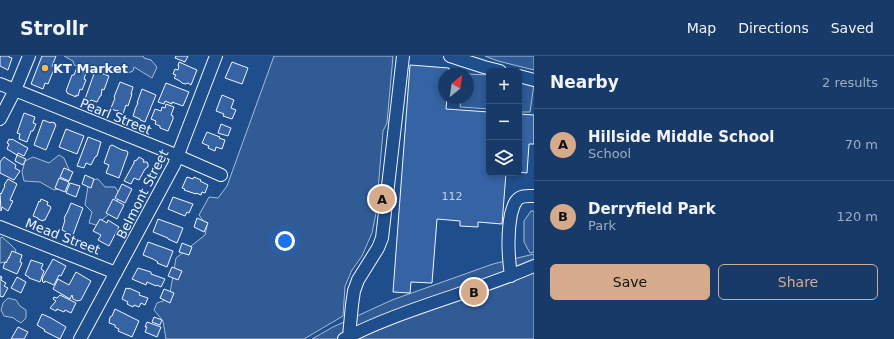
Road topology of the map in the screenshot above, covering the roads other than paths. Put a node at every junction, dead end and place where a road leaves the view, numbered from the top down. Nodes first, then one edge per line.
1 (29, 56) edge
2 (216, 56) edge
3 (403, 56) edge
4 (450, 56) edge
5 (488, 68) edge
6 (522, 77) edge
7 (534, 80) edge
8 (0, 84) edge
9 (15, 90) junction
10 (0, 119) edge
11 (178, 156) junction
12 (221, 175) dead end
13 (534, 196) edge
14 (0, 227) edge
15 (534, 266) edge
16 (116, 273) junction
17 (511, 276) junction
18 (346, 338) edge
19 (80, 339) edge

1 - 9 street
2 - 11 street, Belmont Street
3 - 18 street
4 - 5 street
6 - 7 street
8 - 9 street, Pearl Street
9 - 10 street
9 - 11 street, Pearl Street
11 - 12 street, Pearl Street
11 - 16 street, Belmont Street
13 - 17 street
14 - 16 street, Mead Street
15 - 17 street
16 - 19 street, Belmont Street
17 - 18 street

